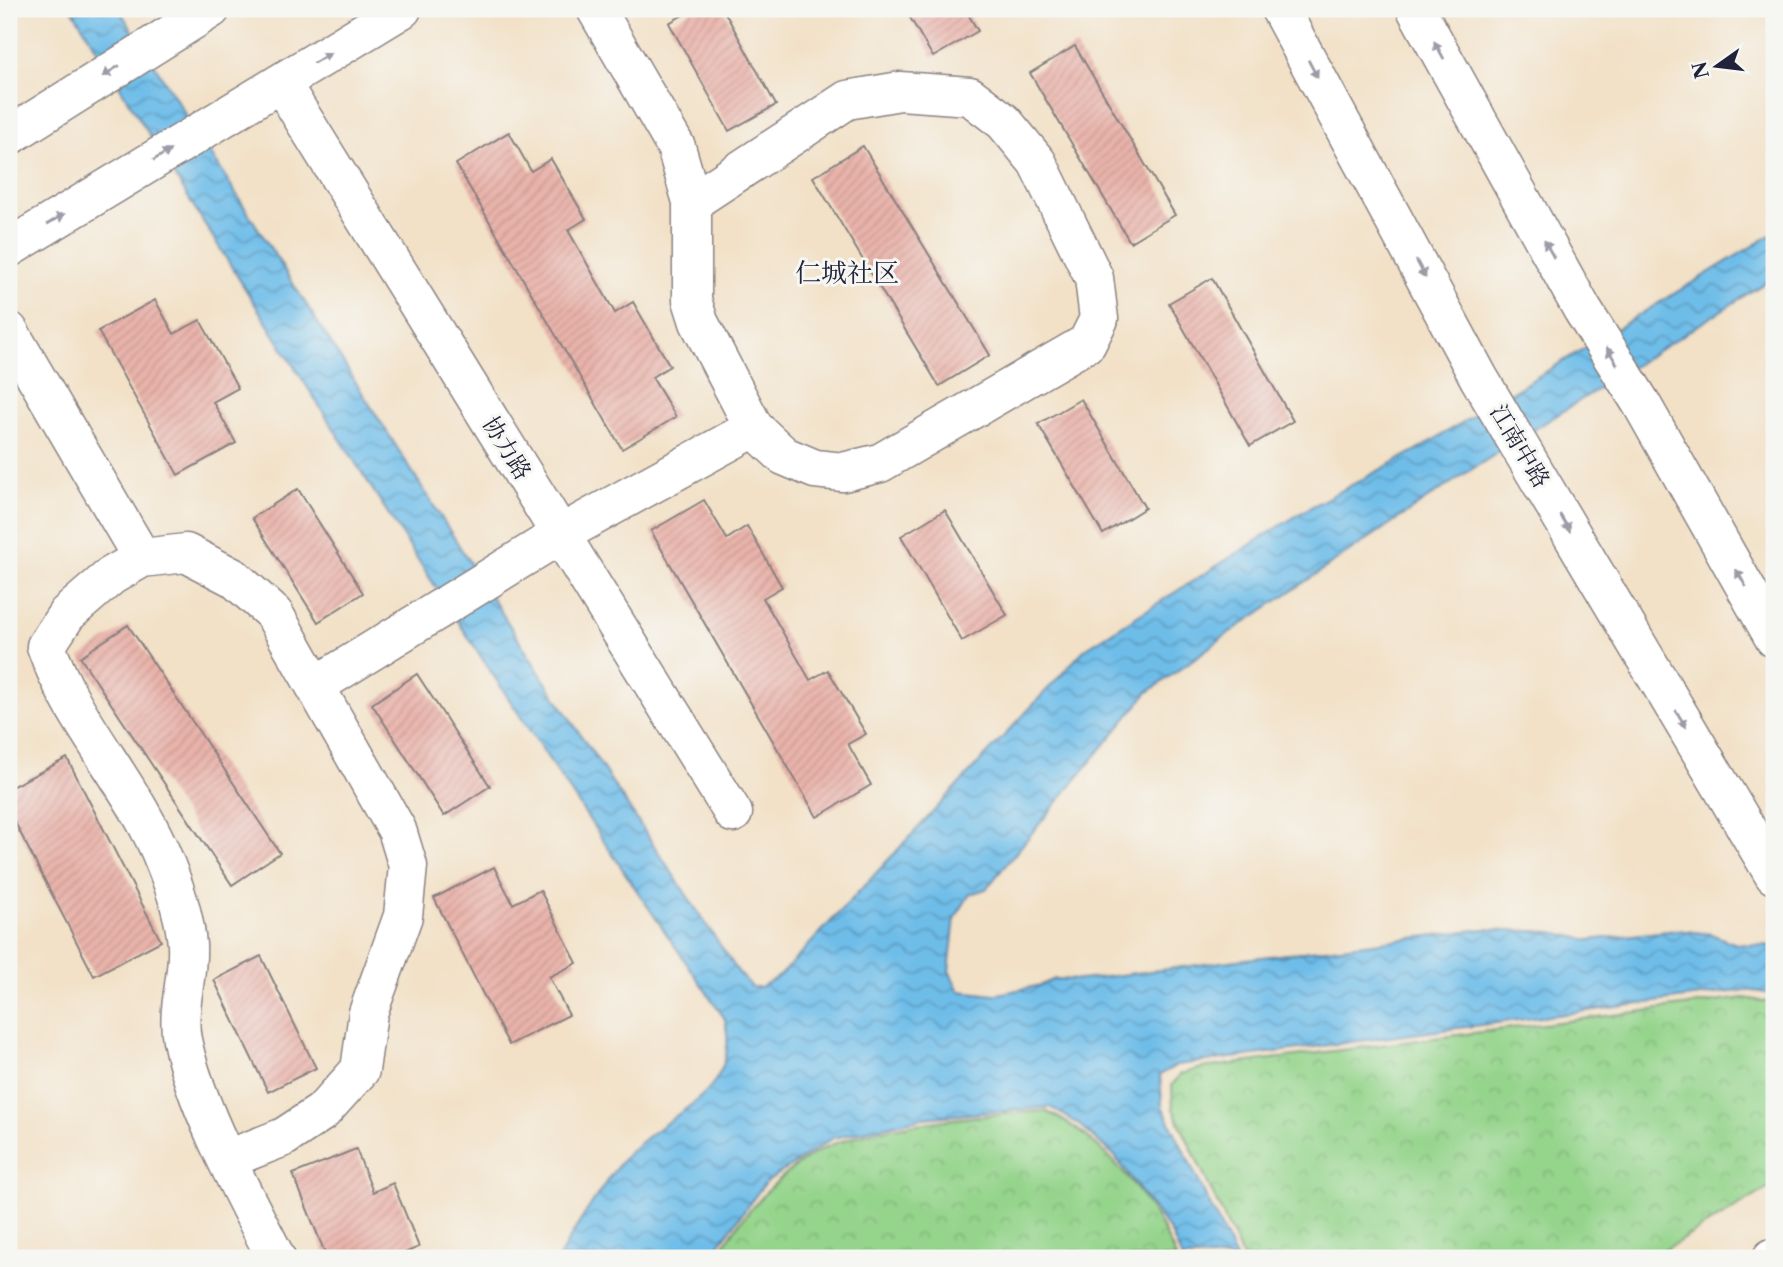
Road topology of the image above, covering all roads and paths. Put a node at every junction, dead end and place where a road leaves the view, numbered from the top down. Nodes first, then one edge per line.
1 (211, 9) edge
2 (402, 9) edge
3 (596, 9) edge
4 (1280, 9) edge
5 (1416, 9) edge
6 (281, 83) junction
7 (9, 136) edge
8 (692, 202) junction
9 (9, 248) edge
10 (9, 331) edge
11 (754, 428) junction
12 (561, 534) junction
13 (142, 558) junction
14 (1774, 638) edge
15 (315, 686) junction
16 (733, 813) dead end
17 (1774, 875) edge
18 (228, 1159) junction
19 (276, 1258) edge

1 -> 7 main road
6 -> 2 main road
3 - 8 main road
4 -> 17 main road, 江南中路
14 -> 5 main road
9 -> 6 main road
6 - 12 main road, 协力路
8 - 11 main road
8 - 11 main road
10 - 13 main road
11 - 12 main road
12 - 15 main road
12 - 16 main road, 协力路
13 - 15 main road
13 - 18 main road
15 - 18 main road
18 - 19 main road

